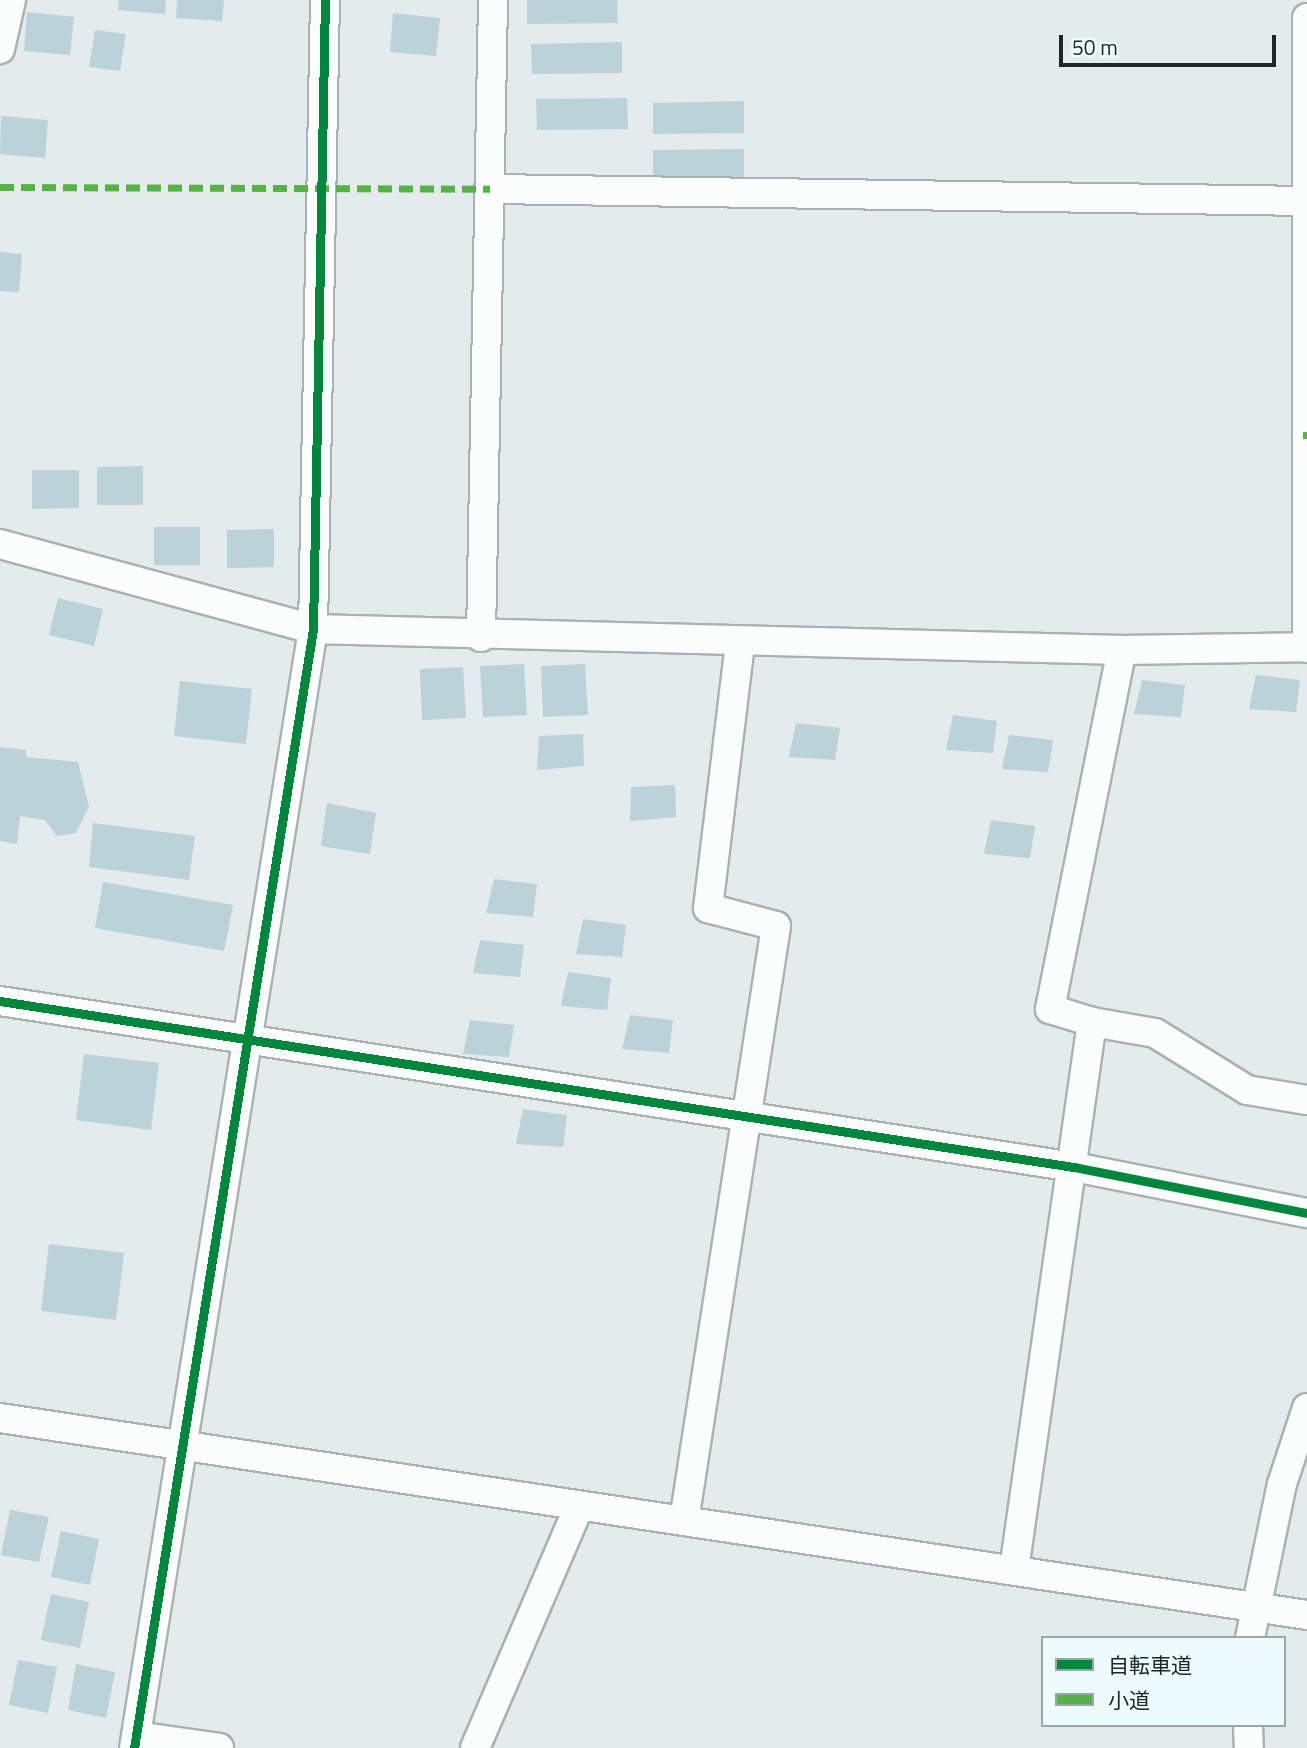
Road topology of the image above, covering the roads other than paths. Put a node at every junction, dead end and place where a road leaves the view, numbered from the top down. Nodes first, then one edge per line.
1 (11, 0) edge
2 (325, 0) edge
3 (493, 0) edge
4 (1307, 18) edge
5 (0, 49) edge
6 (489, 189) junction
7 (1305, 201) edge
8 (0, 544) edge
9 (313, 629) junction
10 (481, 637) junction
11 (740, 642) junction
12 (1305, 647) edge
13 (1122, 650) junction
14 (0, 1001) edge
15 (1092, 1022) junction
16 (245, 1038) junction
17 (1307, 1100) edge
18 (745, 1116) junction
19 (1074, 1167) junction
20 (1307, 1213) edge
21 (1307, 1408) edge
22 (0, 1418) edge
23 (184, 1447) junction
24 (579, 1506) junction
25 (684, 1521) junction
26 (1014, 1570) junction
27 (1254, 1607) junction
28 (1307, 1615) edge
29 (1250, 1636) edge
30 (1248, 1727) edge
31 (135, 1742) edge
32 (219, 1748) edge
33 (475, 1748) edge
34 (1249, 1748) edge

1 - 5 street
2 - 9 street
3 - 6 street
4 - 7 street
6 - 7 street
6 - 10 street
7 - 12 street
8 - 9 street
9 - 10 street
9 - 16 street
10 - 11 street
11 - 13 street
11 - 18 street
12 - 13 street
13 - 15 street
14 - 16 street
15 - 17 street
15 - 19 street
16 - 18 street
16 - 23 street
18 - 19 street
18 - 25 street
19 - 20 street
19 - 26 street
21 - 27 street
22 - 23 street
23 - 24 street
23 - 31 street
24 - 25 street
24 - 33 street
25 - 26 street
26 - 27 street
27 - 28 street
27 - 29 street
30 - 34 street
31 - 32 street

